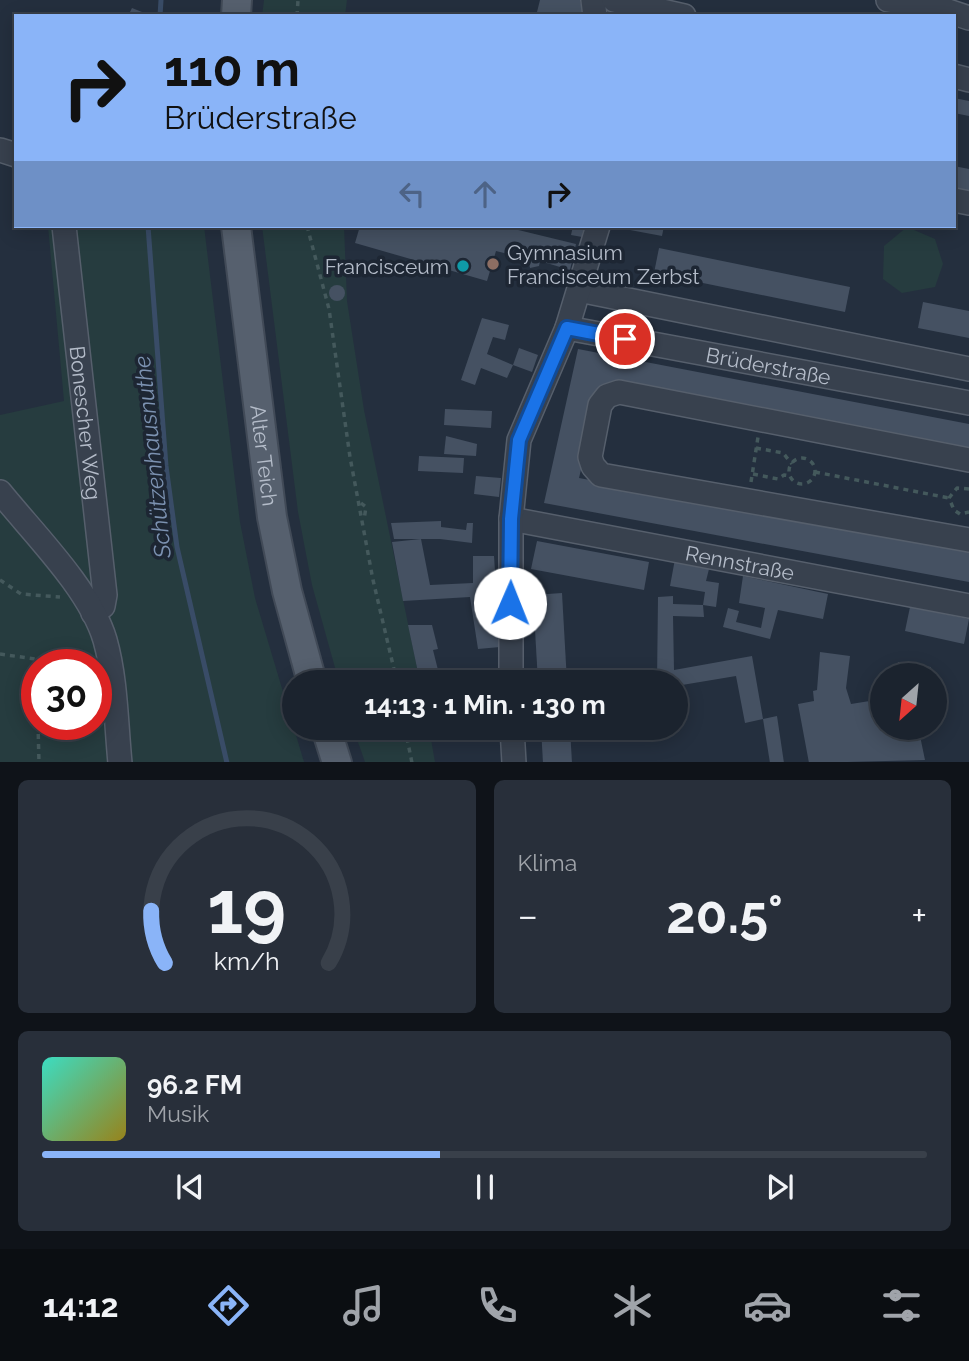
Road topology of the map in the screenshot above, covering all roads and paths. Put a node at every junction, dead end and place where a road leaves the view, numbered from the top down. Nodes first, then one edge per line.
1 (614, 0) edge
2 (888, 0) edge
3 (675, 14) edge
4 (969, 18) edge
5 (64, 228) edge
6 (236, 228) edge
7 (308, 228) edge
8 (597, 228) edge
9 (579, 290) junction
10 (567, 328) junction
11 (969, 369) edge
12 (969, 403) edge
13 (761, 420) junction
14 (756, 448) junction
15 (969, 460) edge
16 (792, 464) junction
17 (815, 472) junction
18 (753, 474) junction
19 (790, 476) junction
20 (969, 489) edge
21 (0, 492) edge
22 (949, 498) junction
23 (747, 501) junction
24 (969, 512) edge
25 (511, 519) junction
26 (969, 540) edge
27 (0, 580) edge
28 (87, 605) junction
29 (969, 606) edge
30 (0, 654) edge
31 (21, 657) edge
32 (309, 670) edge
33 (394, 670) edge
34 (511, 670) edge
35 (38, 740) edge
36 (330, 740) edge
37 (407, 740) edge
38 (513, 740) edge
39 (39, 762) edge
40 (120, 762) edge
41 (337, 762) edge
42 (412, 762) edge
43 (514, 762) edge

1 - 3 street
2 - 4 street
5 - 28 street, Bonescher Weg
6 - 32 main road, Alter Teich
7 - 33 path
8 - 9 street
9 - 10 street
9 - 11 street, Brüderstraße
10 - 12 street, Brüderstraße
10 - 25 street
13 - 14 path
13 - 15 street
13 - 23 street
14 - 16 path
14 - 18 path
16 - 17 path
16 - 19 path
17 - 19 path
17 - 22 path
18 - 19 path
18 - 23 path
20 - 22 path
21 - 28 street
22 - 24 path
23 - 26 street
25 - 29 street, Rennstraße
25 - 34 street
27 - 28 path
28 - 40 street
30 - 31 path
35 - 39 path
36 - 41 main road
37 - 42 path
38 - 43 street

